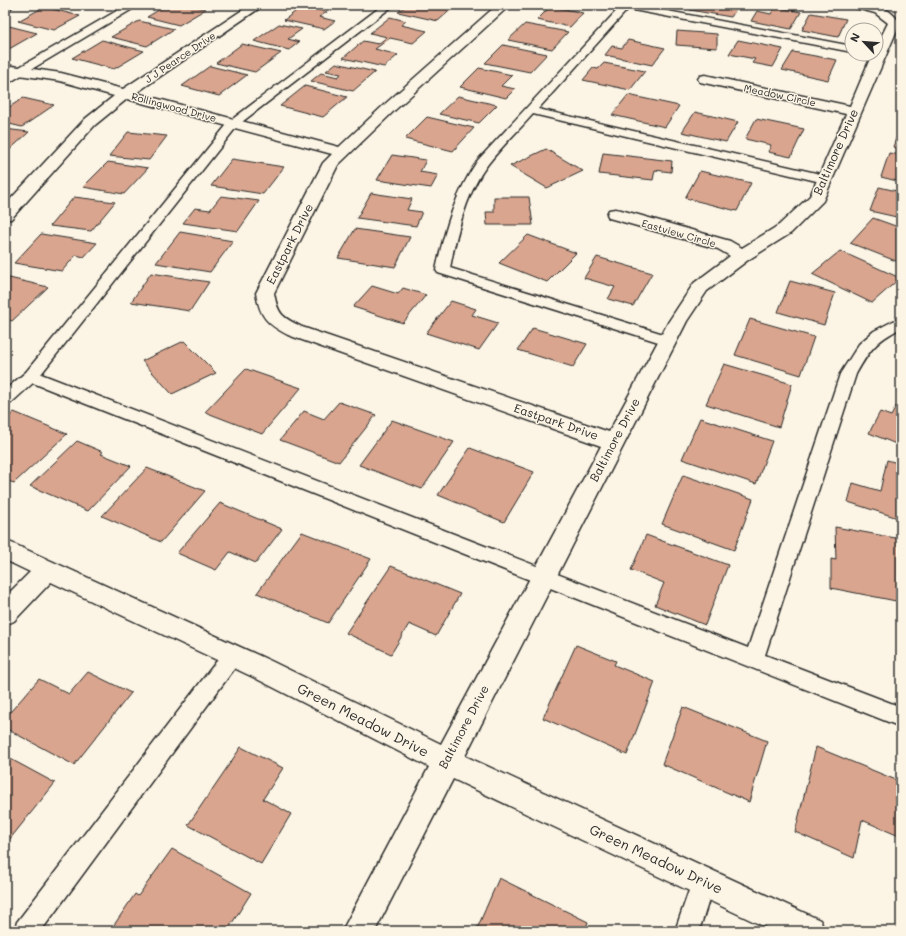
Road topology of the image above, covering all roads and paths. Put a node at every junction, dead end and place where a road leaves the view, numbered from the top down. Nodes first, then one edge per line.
1 (134, 5) edge
2 (258, 5) edge
3 (389, 5) edge
4 (504, 5) edge
5 (627, 5) edge
6 (860, 5) edge
7 (884, 42) edge
8 (844, 47) edge
9 (875, 62) edge
10 (5, 69) edge
11 (20, 71) junction
12 (705, 79) dead end
13 (5, 82) edge
14 (125, 94) junction
15 (530, 110) junction
16 (854, 111) junction
17 (234, 123) junction
18 (342, 152) junction
19 (825, 179) junction
20 (5, 214) edge
21 (615, 214) dead end
22 (742, 256) junction
23 (901, 322) edge
24 (668, 340) junction
25 (31, 376) junction
26 (5, 399) edge
27 (614, 442) junction
28 (5, 549) edge
29 (48, 569) junction
30 (543, 577) junction
31 (5, 614) edge
32 (232, 655) junction
33 (754, 659) junction
34 (901, 717) edge
35 (446, 761) junction
36 (703, 881) junction
37 (26, 931) edge
38 (358, 931) edge
39 (687, 931) edge
40 (809, 931) edge

1 - 11 lane
2 - 14 street, J J Pearce Drive
3 - 17 lane
4 - 18 street, Eastpark Drive
5 - 8 lane
5 - 15 lane
6 - 7 street, Baltimore Drive
9 - 16 street, Baltimore Drive
10 - 11 street, Rollingwood Drive
11 - 13 lane
11 - 14 street, Rollingwood Drive
12 - 16 street, Meadow Circle
14 - 17 street, Rollingwood Drive
14 - 20 street, J J Pearce Drive
15 - 19 lane
15 - 24 lane
16 - 19 street, Baltimore Drive
17 - 18 street, Rollingwood Drive
17 - 25 lane
18 - 27 street, Eastpark Drive
19 - 22 street, Baltimore Drive
21 - 22 street, Eastview Circle
22 - 24 street, Baltimore Drive
23 - 33 lane
24 - 27 street, Baltimore Drive
25 - 26 lane
25 - 30 lane
27 - 30 street, Baltimore Drive
28 - 29 street, Green Meadow Drive
29 - 31 street
29 - 32 street, Green Meadow Drive
30 - 33 lane
30 - 35 street, Baltimore Drive
32 - 35 street, Green Meadow Drive
32 - 37 lane
33 - 34 lane
35 - 36 street, Green Meadow Drive
35 - 38 street, Baltimore Drive
36 - 39 lane
36 - 40 street, Green Meadow Drive

